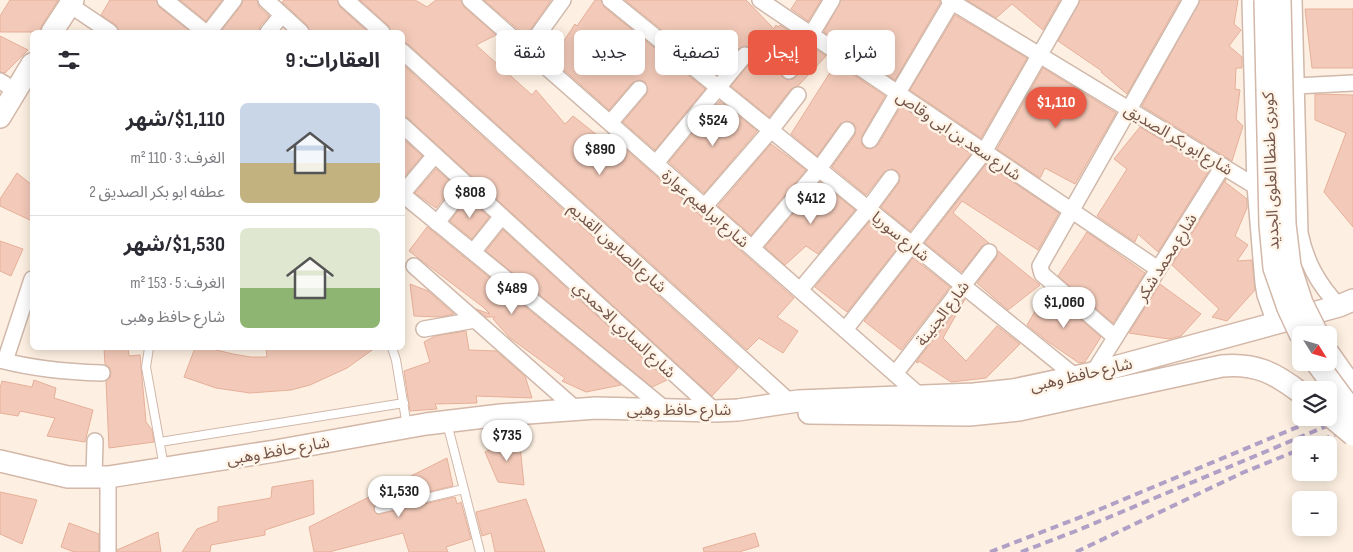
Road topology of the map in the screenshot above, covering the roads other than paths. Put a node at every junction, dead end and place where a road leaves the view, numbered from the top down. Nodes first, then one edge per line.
1 (164, 0) edge
2 (234, 0) edge
3 (266, 0) edge
4 (346, 0) edge
5 (470, 0) edge
6 (563, 0) edge
7 (610, 0) edge
8 (760, 0) edge
9 (832, 0) edge
10 (1070, 0) edge
11 (1191, 0) edge
12 (1250, 0) edge
13 (1265, 0) edge
14 (1280, 0) edge
15 (1294, 0) edge
16 (951, 1) edge
17 (72, 2) edge
18 (282, 14) junction
19 (53, 30) edge
20 (107, 30) edge
21 (202, 30) edge
22 (211, 30) edge
23 (270, 30) edge
24 (299, 30) edge
25 (380, 30) edge
26 (504, 30) edge
27 (541, 30) edge
28 (804, 30) edge
29 (814, 30) edge
30 (817, 39) edge
31 (405, 54) edge
32 (746, 55) dead end
33 (1039, 55) junction
34 (30, 66) edge
35 (555, 75) edge
36 (1353, 83) edge
37 (8, 86) edge
38 (1296, 86) junction
39 (719, 88) junction
40 (639, 90) dead end
41 (898, 94) junction
42 (798, 95) dead end
43 (1129, 109) junction
44 (0, 117) edge
45 (610, 123) junction
46 (405, 128) edge
47 (771, 130) junction
48 (847, 130) dead end
49 (870, 140) dead end
50 (984, 152) junction
51 (435, 154) junction
52 (656, 163) junction
53 (1223, 166) junction
54 (819, 169) junction
55 (890, 178) dead end
56 (467, 184) junction
57 (1255, 186) junction
58 (405, 190) edge
59 (405, 196) edge
60 (704, 206) junction
61 (868, 209) junction
62 (1072, 211) junction
63 (502, 216) junction
64 (437, 223) junction
65 (912, 244) junction
66 (752, 248) junction
67 (473, 252) junction
68 (989, 252) dead end
69 (414, 266) dead end
70 (1158, 269) junction
71 (30, 284) edge
72 (963, 286) junction
73 (800, 290) junction
74 (1346, 303) edge
75 (475, 320) junction
76 (1275, 323) junction
77 (1296, 326) edge
78 (1314, 326) edge
79 (424, 329) dead end
80 (845, 330) junction
81 (1115, 337) junction
82 (148, 350) edge
83 (392, 350) edge
84 (2, 360) edge
85 (1338, 367) edge
86 (1323, 371) edge
87 (102, 372) dead end
88 (895, 374) junction
89 (1085, 375) junction
90 (1292, 387) edge
91 (1353, 388) edge
92 (919, 395) junction
93 (790, 402) junction
94 (404, 403) junction
95 (665, 409) junction
96 (578, 410) junction
97 (738, 410) junction
98 (715, 411) junction
99 (1353, 412) edge
100 (446, 422) junction
101 (1337, 422) edge
102 (408, 427) junction
103 (1353, 435) edge
104 (95, 441) dead end
105 (160, 442) junction
106 (0, 461) edge
107 (165, 469) junction
108 (101, 477) junction
109 (464, 489) junction
110 (379, 509) dead end
111 (108, 552) edge
112 (480, 552) edge

1 - 21 street
2 - 22 street
3 - 18 street
4 - 25 street
5 - 26 street, شارع ابراهيم عوارة
6 - 27 street
7 - 39 street, شارع سوريا
8 - 28 street, شارع سعد بن ابى وقاص
9 - 29 street
10 - 33 street
11 - 43 street
12 - 57 street
13 - 77 main road, كوبرى طنطا العلوى الجديد, bridge
14 - 78 main road, كوبرى طنطا العلوى الجديد, bridge
15 - 38 street
16 - 33 street, شارع ابو بكر الصديق
16 - 41 street
17 - 19 main road
17 - 20 street
18 - 23 street
18 - 24 street
30 - 41 street, شارع سعد بن ابى وقاص
31 - 93 street, شارع الصابون القديم
32 - 39 street
33 - 43 street, شارع ابو بكر الصديق
33 - 50 street
34 - 37 main road
35 - 45 street, شارع ابراهيم عوارة
36 - 38 street
37 - 44 main road
38 - 74 street
39 - 47 street, شارع سوريا
39 - 52 street
40 - 45 street
41 - 49 street
41 - 50 street, شارع سعد بن ابى وقاص
42 - 47 street
43 - 53 street, شارع ابو بكر الصديق
43 - 62 street
45 - 52 street, شارع ابراهيم عوارة
46 - 51 street, شارع الساري الاحمدي
47 - 54 street, شارع سوريا
47 - 60 street
48 - 54 street
50 - 62 street, شارع سعد بن ابى وقاص
50 - 65 street
51 - 56 street, شارع الساري الاحمدي
51 - 58 street
52 - 60 street, شارع ابراهيم عوارة
53 - 57 street, شارع ابو بكر الصديق
53 - 70 street, شارع محمد شكر
54 - 61 street, شارع سوريا
54 - 66 street
55 - 61 street
56 - 63 street, شارع الساري الاحمدي
56 - 64 street
57 - 76 street
59 - 64 street
60 - 66 street, شارع ابراهيم عوارة
61 - 65 street, شارع سوريا
61 - 73 street
62 - 70 street, شارع سعد بن ابى وقاص
62 - 81 street
63 - 67 street
63 - 98 street, شارع الساري الاحمدي
64 - 67 street
65 - 72 street, شارع سوريا
65 - 80 street
66 - 73 street, شارع ابراهيم عوارة
67 - 95 street
68 - 72 street, شارع الجنينة
69 - 75 street
70 - 81 street, شارع محمد شكر
71 - 84 street
72 - 88 street, شارع الجنينة
72 - 89 street, شارع سوريا
73 - 80 street, شارع ابراهيم عوارة
74 - 76 main road, شارع حافظ وهبى
75 - 79 street
75 - 96 street
76 - 89 main road, شارع حافظ وهبى
80 - 88 street, شارع ابراهيم عوارة
81 - 89 street, شارع محمد شكر
82 - 105 lane
83 - 94 lane
84 - 87 street
85 - 91 main road
86 - 99 main road, bridge
88 - 92 street, شارع ابراهيم عوارة
89 - 92 main road, شارع حافظ وهبى
90 - 97 main road
92 - 93 main road, شارع حافظ وهبى
93 - 97 main road, شارع حافظ وهبى
94 - 102 lane
94 - 105 lane
95 - 96 main road, شارع حافظ وهبى
95 - 98 main road, شارع حافظ وهبى
96 - 100 main road, شارع حافظ وهبى
97 - 98 main road, شارع حافظ وهبى
100 - 102 main road, شارع حافظ وهبى
100 - 109 lane
101 - 103 main road, bridge
102 - 107 main road, شارع حافظ وهبى
104 - 108 street
105 - 107 lane
106 - 108 main road, شارع حافظ وهبى
107 - 108 main road, شارع حافظ وهبى
108 - 111 street
109 - 110 lane
109 - 112 lane

